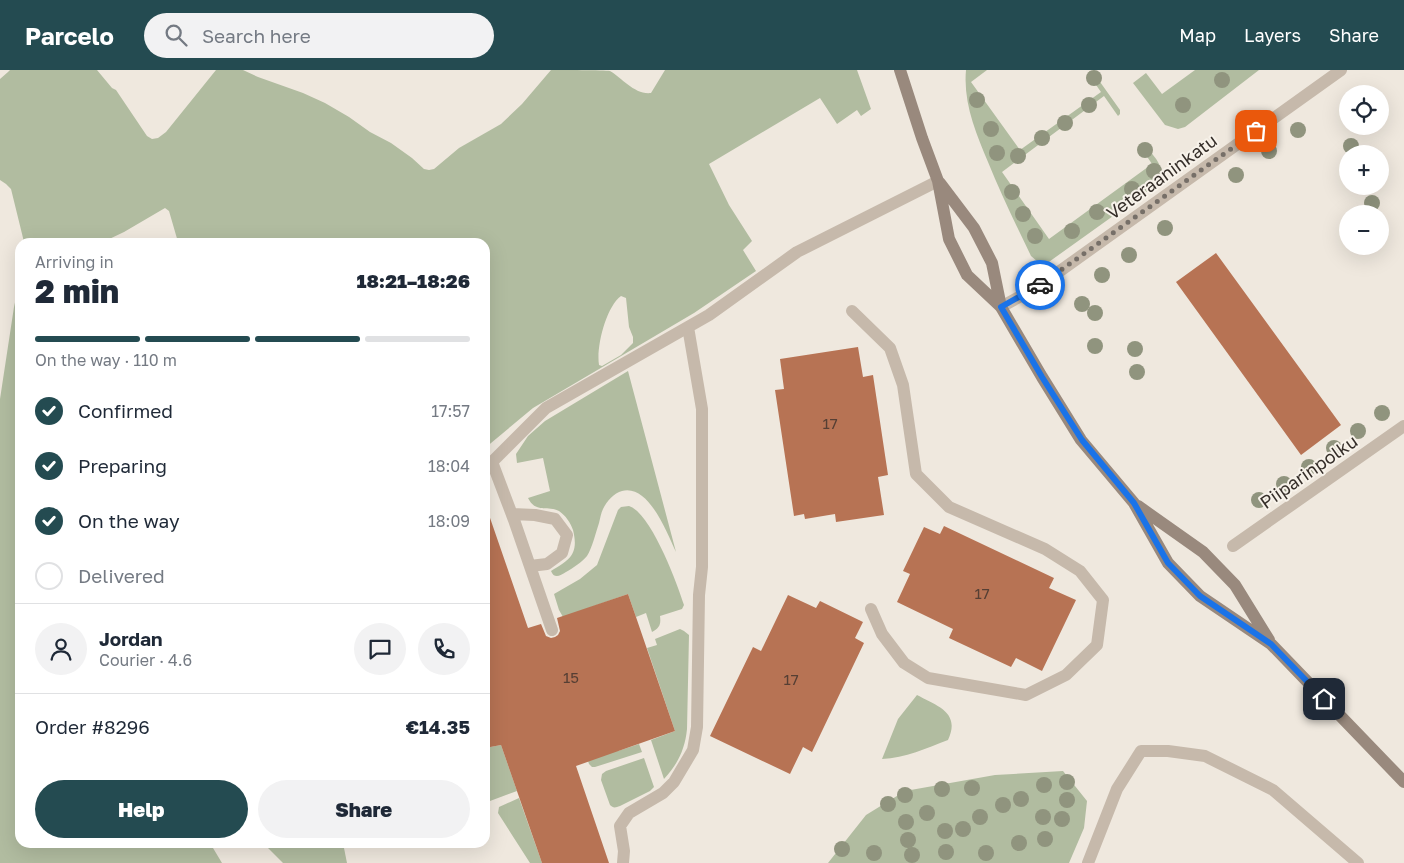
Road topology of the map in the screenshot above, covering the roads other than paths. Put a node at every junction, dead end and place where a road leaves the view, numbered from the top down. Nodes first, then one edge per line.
1 (900, 70) edge
2 (1341, 70) edge
3 (938, 182) junction
4 (1001, 307) junction
5 (852, 310) dead end
6 (688, 327) junction
7 (1404, 426) edge
8 (490, 462) edge
9 (490, 468) edge
10 (1134, 503) junction
11 (512, 514) junction
12 (1233, 546) dead end
13 (530, 566) junction
14 (871, 609) dead end
15 (552, 630) dead end
16 (1271, 644) junction
17 (1404, 782) edge
18 (624, 863) edge
19 (1088, 863) edge
20 (1358, 863) edge

1 - 3 street
2 - 4 street, Veteraaninkatu
3 - 4 street
3 - 4 street
3 - 6 street
4 - 10 street
5 - 14 street
6 - 8 street
6 - 18 street
7 - 12 street, Piiparinpolku
9 - 11 street
10 - 16 street
10 - 16 street
11 - 13 street
11 - 13 street
13 - 15 street
16 - 17 street
19 - 20 street

